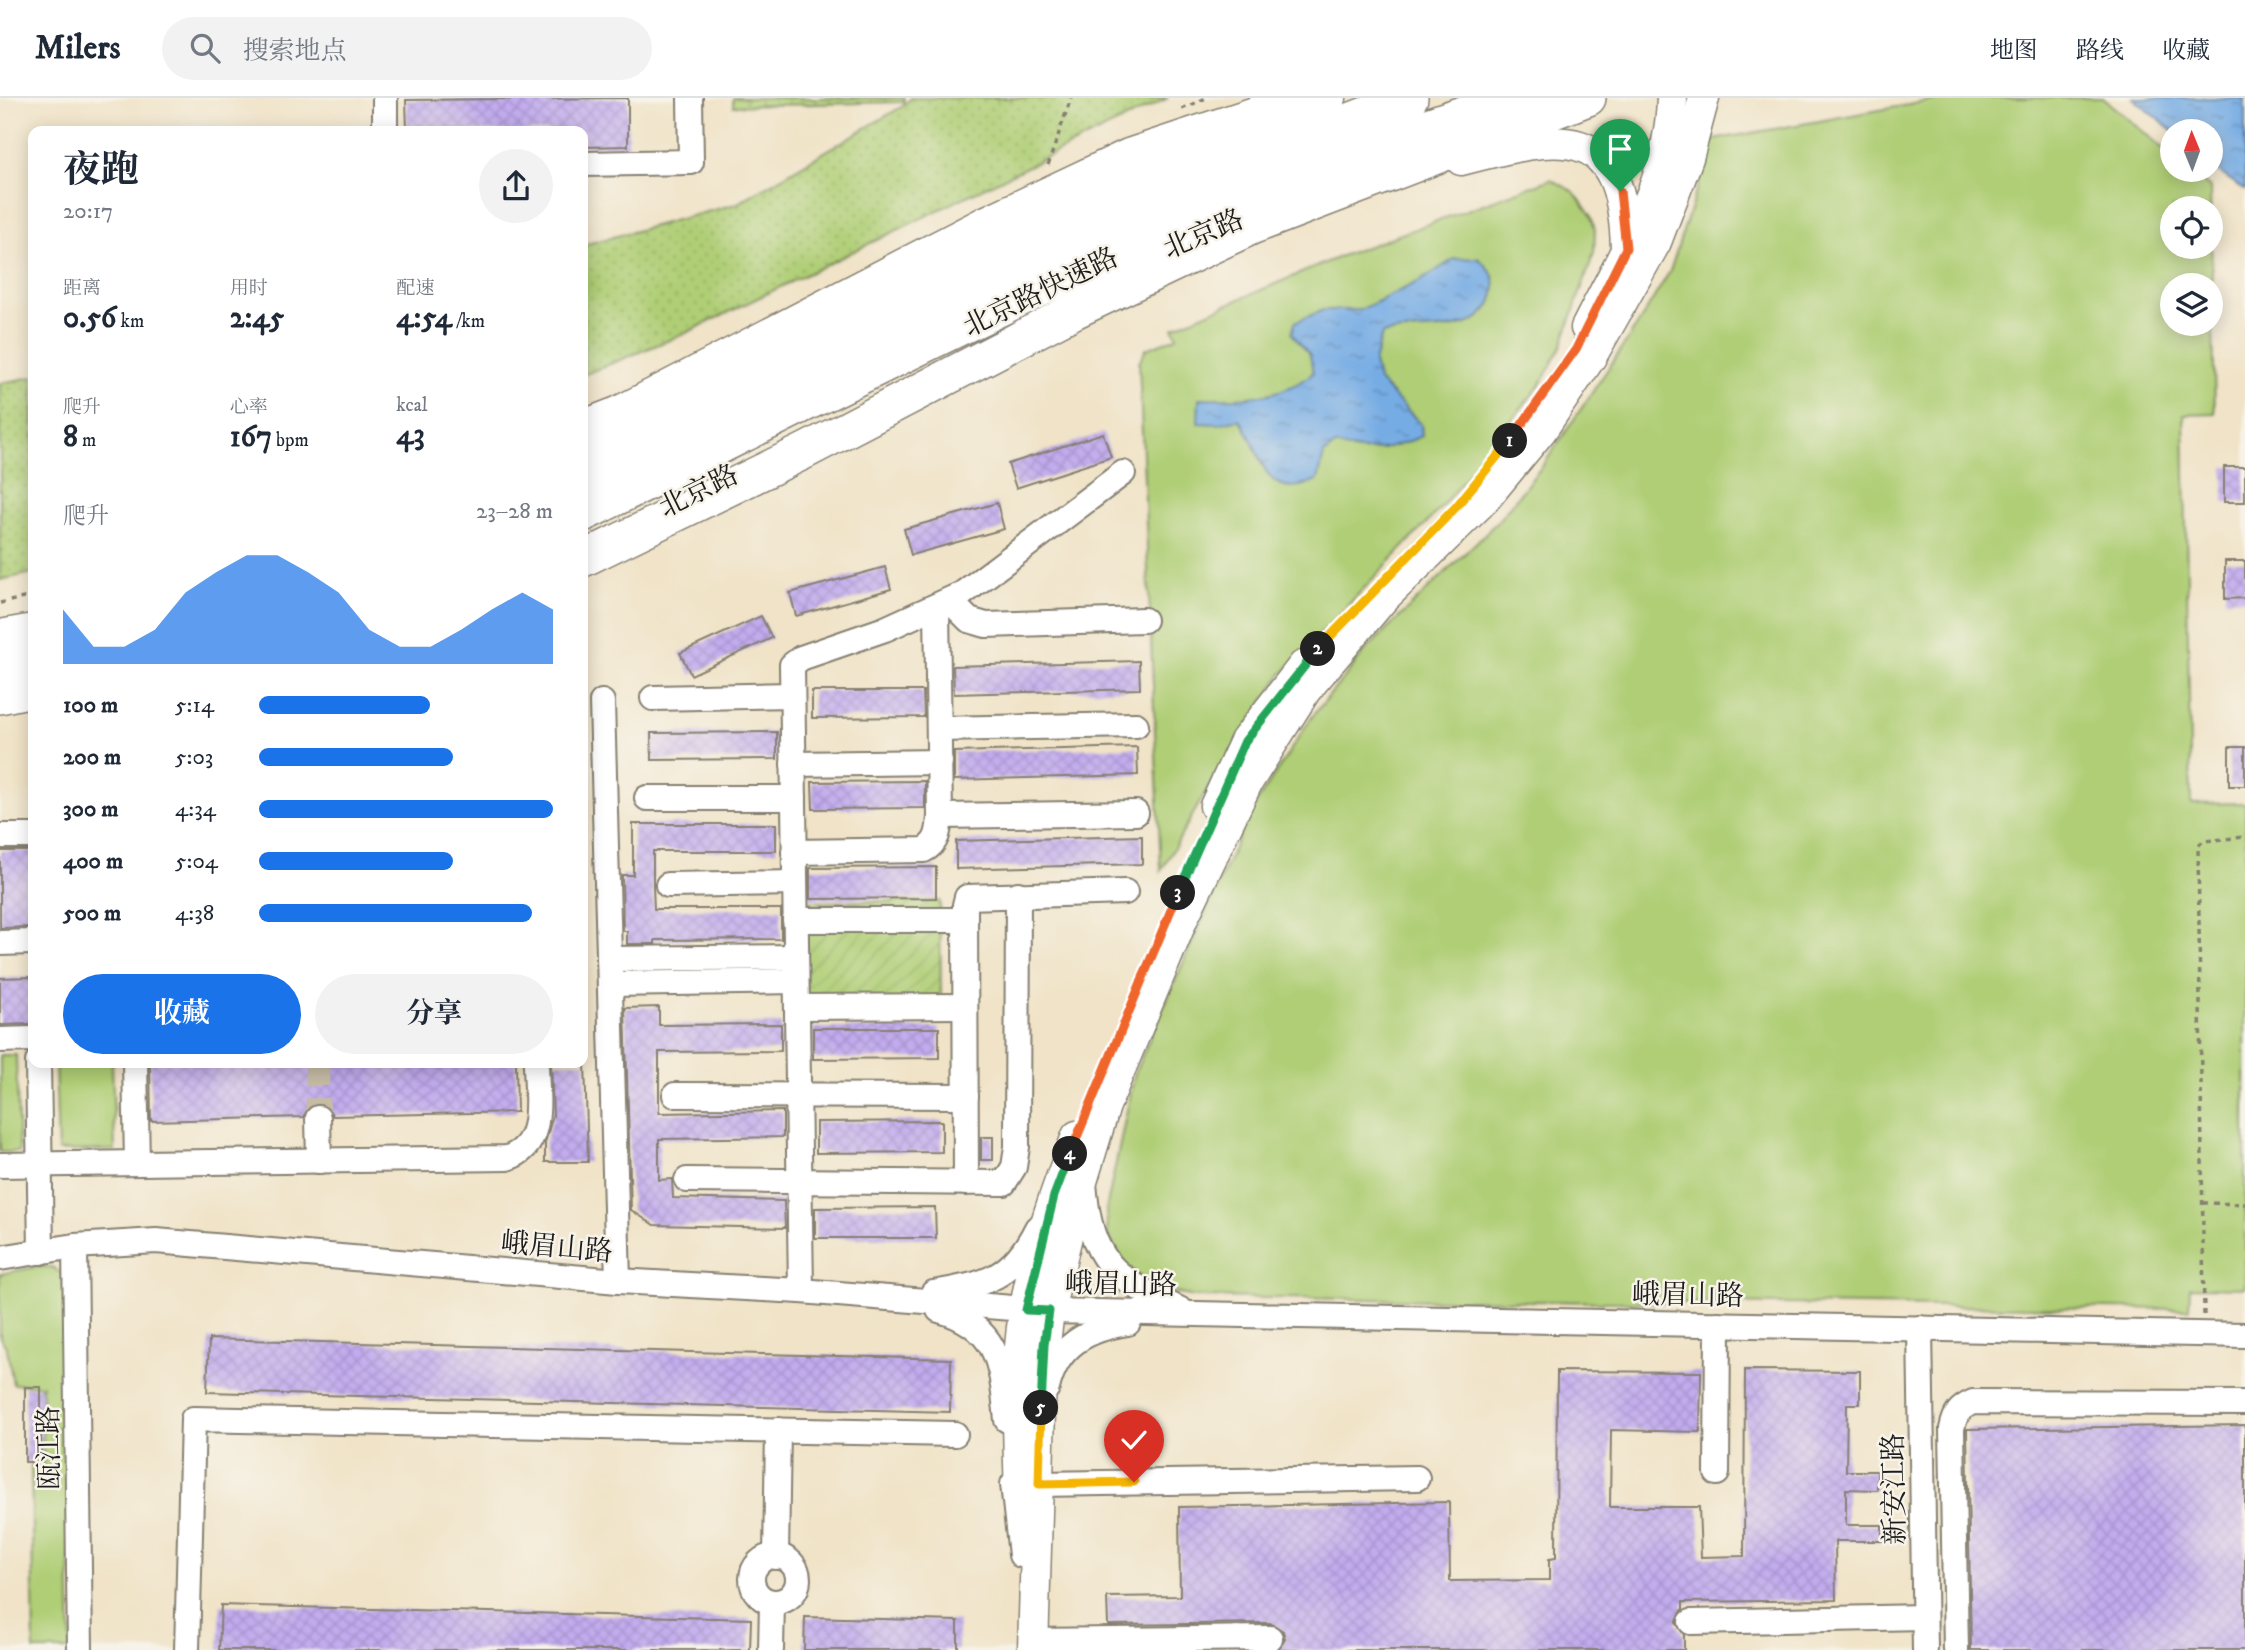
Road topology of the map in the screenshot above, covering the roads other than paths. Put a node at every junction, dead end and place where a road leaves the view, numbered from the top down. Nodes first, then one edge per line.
1 (385, 98) edge
2 (690, 98) edge
3 (1299, 98) edge
4 (1305, 98) edge
5 (1331, 98) edge
6 (1410, 98) edge
7 (1510, 98) edge
8 (1534, 98) edge
9 (1588, 98) edge
10 (1672, 98) edge
11 (1704, 98) edge
12 (1248, 116) junction
13 (385, 126) edge
14 (588, 164) edge
15 (1349, 190) junction
16 (1626, 248) junction
17 (588, 426) edge
18 (588, 454) edge
19 (1123, 473) dead end
20 (588, 476) edge
21 (588, 512) edge
22 (588, 539) edge
23 (588, 557) edge
24 (943, 604) junction
25 (1144, 620) dead end
26 (28, 630) edge
27 (0, 636) edge
28 (28, 655) edge
29 (0, 663) edge
30 (28, 690) edge
31 (792, 695) junction
32 (0, 696) edge
33 (28, 697) edge
34 (653, 698) dead end
35 (602, 702) dead end
36 (0, 703) edge
37 (28, 707) edge
38 (0, 712) edge
39 (1136, 725) dead end
40 (939, 729) junction
41 (940, 762) junction
42 (793, 764) junction
43 (646, 798) dead end
44 (794, 798) junction
45 (1136, 813) dead end
46 (940, 816) junction
47 (0, 836) edge
48 (28, 836) edge
49 (794, 852) junction
50 (795, 883) junction
51 (668, 885) dead end
52 (1125, 892) dead end
53 (1018, 894) junction
54 (795, 920) junction
55 (965, 920) junction
56 (0, 943) edge
57 (28, 943) edge
58 (796, 969) junction
59 (610, 971) junction
60 (965, 1006) junction
61 (797, 1007) junction
62 (28, 1039) edge
63 (0, 1040) edge
64 (38, 1068) edge
65 (135, 1068) edge
66 (536, 1068) edge
67 (675, 1095) dead end
68 (798, 1096) junction
69 (966, 1096) junction
70 (318, 1118) tunnel mouth
71 (319, 1161) junction
72 (137, 1163) junction
73 (0, 1165) edge
74 (39, 1165) junction
75 (1083, 1176) junction
76 (687, 1180) dead end
77 (799, 1181) junction
78 (966, 1183) junction
79 (1054, 1196) junction
80 (75, 1246) junction
81 (41, 1252) junction
82 (0, 1258) edge
83 (618, 1281) junction
84 (801, 1291) junction
85 (898, 1299) junction
86 (1037, 1310) junction
87 (1188, 1314) junction
88 (1718, 1324) junction
89 (1920, 1328) junction
90 (2245, 1335) edge
91 (2245, 1403) edge
92 (1041, 1413) junction
93 (778, 1430) junction
94 (955, 1434) dead end
95 (1717, 1473) dead end
96 (1418, 1478) dead end
97 (1039, 1484) junction
98 (1021, 1555) junction
99 (1924, 1617) junction
100 (1691, 1622) dead end
101 (1270, 1638) dead end
102 (1033, 1646) edge
103 (80, 1650) edge
104 (187, 1650) edge
105 (771, 1650) edge
106 (1925, 1650) edge
107 (1956, 1650) edge

1 - 13 street
2 - 14 street
3 - 12 highway
4 - 12 highway
5 - 18 main road
6 - 20 highway, 北京路快速路
7 - 21 highway, 北京路快速路
8 - 22 main road, 北京路
9 - 15 highway
10 - 16 main road
11 - 75 main road
12 - 17 highway
15 - 16 main road
15 - 23 highway
16 - 79 main road
19 - 24 street
24 - 25 street
24 - 31 street
24 - 40 street
26 - 27 highway
28 - 29 highway
30 - 32 highway
31 - 34 street
31 - 42 street
33 - 36 main road
35 - 59 street
37 - 38 highway
39 - 40 street
40 - 41 street
41 - 42 street
41 - 46 street
42 - 44 street
43 - 44 street
44 - 49 street
45 - 46 street
46 - 49 street
47 - 48 street
49 - 50 street
50 - 51 street
50 - 54 street
52 - 53 street
53 - 55 street
53 - 78 street
54 - 55 street
54 - 58 street
55 - 60 street
56 - 57 street
58 - 59 street
58 - 61 street
59 - 83 street
60 - 61 street
60 - 69 street
61 - 68 street
62 - 63 street
64 - 74 street
65 - 72 street
66 - 71 street
67 - 68 street
68 - 69 street
68 - 77 street
69 - 78 street
70 - 71 street
71 - 72 street
72 - 74 street
73 - 74 street
74 - 81 street
75 - 86 main road
75 - 87 street
76 - 77 street
77 - 78 street
77 - 84 street
79 - 85 street
79 - 86 main road
80 - 81 street, 峨眉山路
80 - 83 street, 峨眉山路
80 - 103 street, 瓯江路
81 - 82 street, 峨眉山路
83 - 84 street, 峨眉山路
84 - 85 street, 峨眉山路
85 - 86 street, 峨眉山路
85 - 98 street
86 - 87 street, 峨眉山路
86 - 92 main road
86 - 98 main road
87 - 88 street, 峨眉山路
87 - 92 street
88 - 89 street, 峨眉山路
88 - 95 street
89 - 90 street, 峨眉山路
89 - 99 street, 新安江路
91 - 107 street
92 - 97 main road
93 - 94 street
93 - 104 street
93 - 105 street
96 - 97 street
97 - 102 main road
98 - 102 main road
99 - 100 street
99 - 106 street, 新安江路
101 - 102 street

